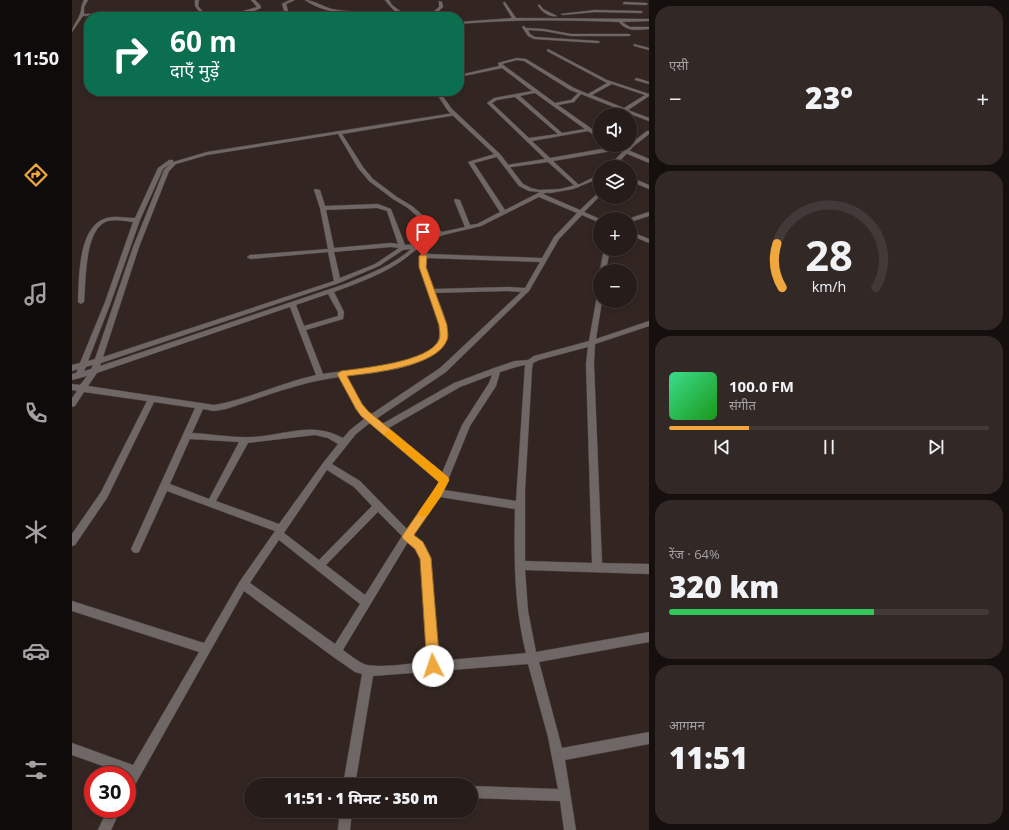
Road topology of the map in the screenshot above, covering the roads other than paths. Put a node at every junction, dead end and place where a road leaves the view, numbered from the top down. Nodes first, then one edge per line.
1 (86, 0) edge
2 (197, 0) edge
3 (253, 0) edge
4 (292, 0) edge
5 (307, 0) edge
6 (388, 0) edge
7 (440, 2) dead end
8 (505, 3) dead end
9 (624, 3) dead end
10 (647, 4) edge
11 (539, 6) dead end
12 (202, 12) edge
13 (244, 12) edge
14 (286, 12) edge
15 (350, 12) edge
16 (399, 12) edge
17 (436, 12) edge
18 (641, 12) dead end
19 (82, 15) joint
20 (555, 17) junction
21 (516, 18) junction
22 (649, 20) edge
23 (620, 21) junction
24 (464, 22) edge
25 (625, 28) junction
26 (649, 28) edge
27 (526, 29) junction
28 (72, 31) edge
29 (628, 35) junction
30 (631, 39) dead end
31 (598, 42) dead end
32 (635, 45) dead end
33 (649, 49) edge
34 (548, 50) dead end
35 (502, 67) junction
36 (464, 75) edge
37 (637, 79) dead end
38 (611, 83) junction
39 (649, 83) edge
40 (537, 92) junction
41 (580, 94) junction
42 (516, 95) junction
43 (648, 95) edge
44 (441, 96) edge
45 (586, 96) junction
46 (555, 104) junction
47 (616, 108) edge
48 (628, 108) edge
49 (452, 112) junction
50 (637, 116) edge
51 (649, 120) edge
52 (593, 129) edge
53 (589, 131) junction
54 (339, 132) junction
55 (649, 132) edge
56 (561, 134) junction
57 (593, 134) edge
58 (528, 140) junction
59 (637, 142) edge
60 (596, 152) edge
61 (625, 152) edge
62 (628, 152) edge
63 (498, 155) junction
64 (550, 160) junction
65 (618, 160) edge
66 (649, 161) edge
67 (507, 167) junction
68 (593, 179) edge
69 (637, 182) edge
70 (577, 186) junction
71 (649, 187) edge
72 (317, 190) dead end
73 (542, 194) junction
74 (457, 200) dead end
75 (593, 200) edge
76 (323, 208) junction
77 (504, 213) junction
78 (579, 213) junction
79 (649, 214) edge
80 (637, 218) edge
81 (593, 219) edge
82 (137, 220) junction
83 (468, 228) junction
84 (441, 234) junction
85 (637, 236) edge
86 (430, 240) junction
87 (649, 241) edge
88 (418, 245) junction
89 (402, 246) junction
90 (410, 247) junction
91 (332, 250) junction
92 (250, 256) dead end
93 (423, 256) junction
94 (544, 260) junction
95 (338, 282) junction
96 (527, 290) junction
97 (330, 291) junction
98 (431, 291) junction
99 (81, 302) dead end
100 (292, 303) junction
101 (597, 308) edge
102 (649, 323) edge
103 (302, 329) junction
104 (592, 343) junction
105 (98, 361) junction
106 (530, 362) junction
107 (82, 366) junction
108 (72, 368) edge
109 (497, 370) junction
110 (94, 371) junction
111 (341, 374) junction
112 (76, 376) edge
113 (320, 377) junction
114 (72, 387) edge
115 (82, 389) junction
116 (152, 398) junction
117 (72, 404) edge
118 (200, 407) junction
119 (371, 418) junction
120 (382, 428) junction
121 (187, 436) junction
122 (245, 440) junction
123 (344, 443) junction
124 (326, 465) junction
125 (444, 480) junction
126 (164, 486) junction
127 (438, 493) junction
128 (211, 503) junction
129 (378, 506) junction
130 (521, 506) junction
131 (280, 532) junction
132 (407, 536) junction
133 (72, 542) edge
134 (136, 548) dead end
135 (520, 565) junction
136 (319, 566) junction
137 (597, 567) junction
138 (649, 569) edge
139 (243, 584) junction
140 (366, 602) junction
141 (72, 606) edge
142 (649, 638) edge
143 (207, 649) junction
144 (336, 652) junction
145 (532, 658) junction
146 (433, 666) junction
147 (368, 670) junction
148 (649, 738) edge
149 (72, 748) edge
150 (558, 755) junction
151 (120, 766) edge
152 (136, 772) edge
153 (351, 778) edge
154 (478, 792) edge
155 (565, 795) junction
156 (111, 818) edge
157 (345, 818) edge
158 (104, 830) edge
159 (344, 830) edge
160 (570, 830) edge

1 - 19 street
2 - 12 street
3 - 13 street
4 - 14 street
5 - 15 street
6 - 16 street
7 - 17 street
8 - 21 street
9 - 10 street
11 - 20 street
18 - 20 street
19 - 28 street
20 - 21 street
20 - 23 street
21 - 24 street
21 - 27 street
22 - 23 street
23 - 25 street
25 - 26 street
25 - 29 street
27 - 29 street
27 - 31 street
29 - 30 street
32 - 33 street
34 - 38 street
35 - 36 street
35 - 40 street
35 - 41 street
37 - 39 street
38 - 43 street
38 - 45 street
40 - 42 street
40 - 46 street
41 - 45 street
41 - 46 street
42 - 56 street
42 - 58 street
43 - 48 street
44 - 49 street
45 - 47 street
46 - 53 street
49 - 54 street
49 - 63 street
49 - 82 street
50 - 51 street
52 - 53 street
53 - 56 street
53 - 57 street
54 - 84 street
54 - 105 street
55 - 59 street
56 - 58 street
58 - 64 street
60 - 64 street
61 - 65 street
62 - 66 street
63 - 67 street
63 - 77 street
64 - 67 street
64 - 70 street
67 - 73 street
68 - 70 street
69 - 71 street
70 - 73 street
72 - 76 street
73 - 77 street
73 - 78 street
74 - 83 street
75 - 78 street
76 - 89 street
76 - 91 street
77 - 83 street
78 - 81 street
78 - 94 street
79 - 80 street
82 - 99 street
82 - 107 street
83 - 84 street
84 - 86 street
85 - 87 street
86 - 88 street
86 - 93 street
88 - 90 street
88 - 97 street
89 - 90 street
89 - 91 street
90 - 95 street
91 - 92 street
91 - 95 street
93 - 94 street
93 - 98 street
94 - 96 street
95 - 105 street
96 - 98 street
96 - 119 street
97 - 100 street
97 - 103 street
98 - 111 street
100 - 103 street
100 - 110 street
101 - 104 street
102 - 104 street
103 - 113 street
104 - 106 street
104 - 137 street
105 - 107 street
105 - 110 street
106 - 109 street
106 - 130 street
107 - 108 street
107 - 112 street
109 - 120 street
109 - 125 street
110 - 112 street
110 - 115 street
111 - 113 street
111 - 119 street
113 - 118 street
114 - 115 street
115 - 116 street
115 - 117 street
116 - 118 street
116 - 133 street
118 - 121 street
119 - 120 street
119 - 123 street
120 - 125 street
121 - 122 street
121 - 126 street
122 - 123 street
122 - 128 street
123 - 124 street
124 - 129 street
124 - 131 street
125 - 127 street
126 - 128 street
126 - 134 street
127 - 130 street
127 - 132 street
128 - 131 street
129 - 132 street
129 - 136 street
130 - 135 street
131 - 136 street
131 - 139 street
132 - 140 street
132 - 146 street
135 - 137 street
135 - 145 street
136 - 140 street
137 - 138 street
139 - 143 street
139 - 144 street
140 - 144 street
141 - 143 street
142 - 145 street
143 - 152 street
144 - 147 street
145 - 146 street
145 - 150 street
146 - 147 street
147 - 153 street
148 - 150 street
149 - 151 street
150 - 155 street
154 - 155 street
155 - 160 street
156 - 158 street
157 - 159 street

